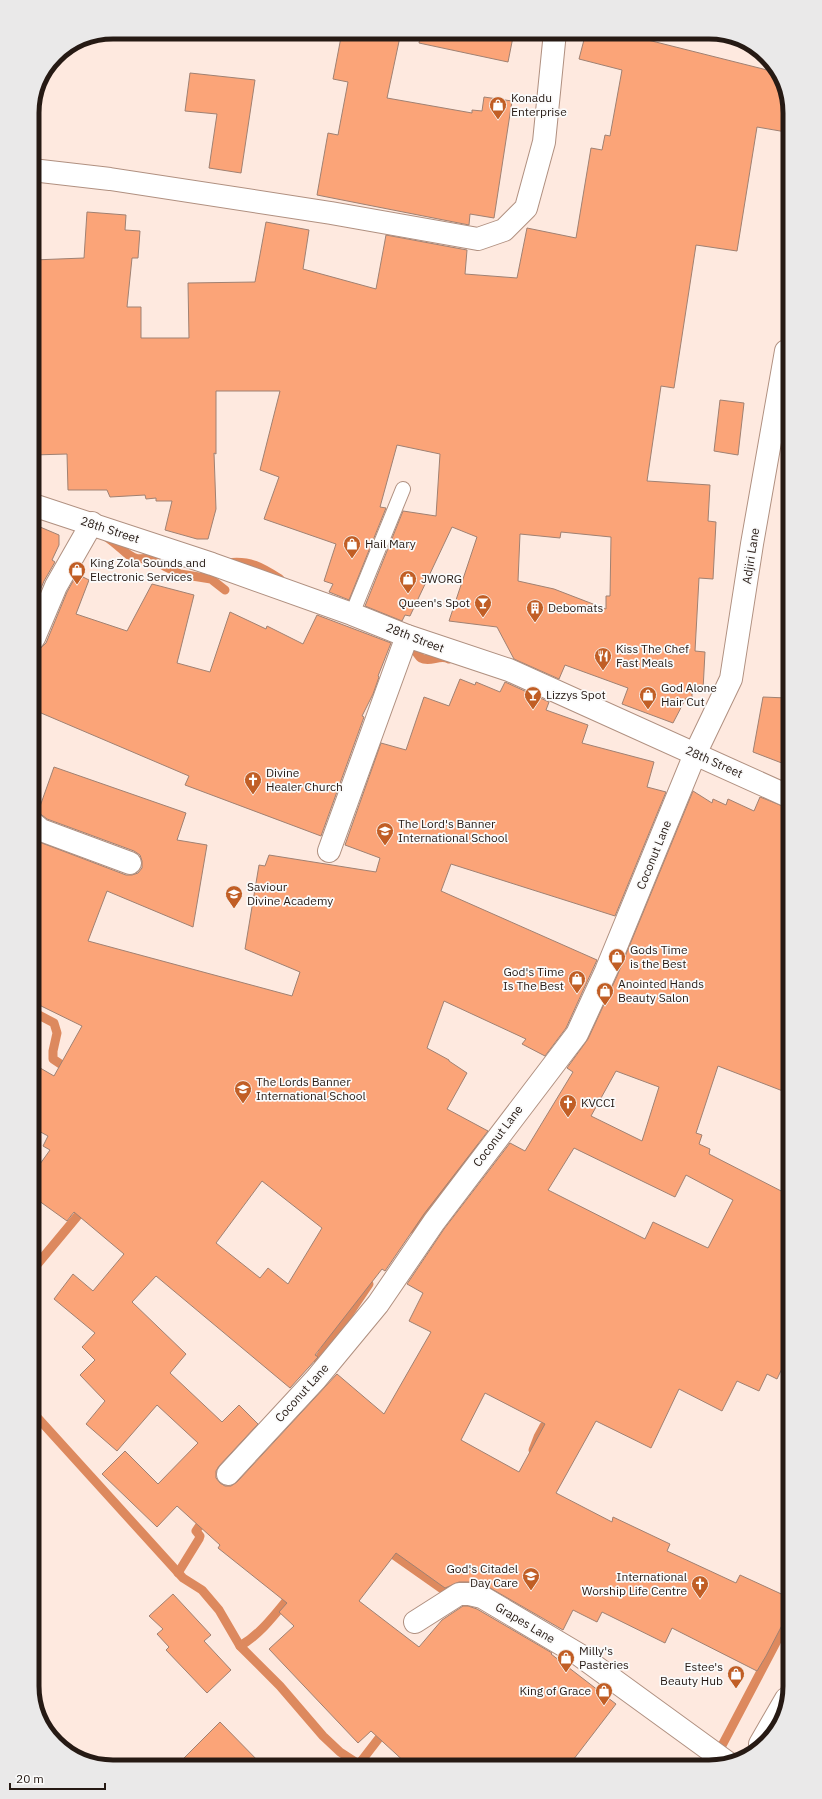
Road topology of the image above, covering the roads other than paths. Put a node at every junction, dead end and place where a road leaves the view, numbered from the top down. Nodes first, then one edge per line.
1 (554, 39) edge
2 (39, 171) edge
3 (783, 368) edge
4 (404, 489) dead end
5 (39, 507) edge
6 (92, 523) junction
7 (352, 614) junction
8 (39, 626) edge
9 (407, 636) junction
10 (695, 754) junction
11 (783, 794) edge
12 (39, 828) edge
13 (329, 851) dead end
14 (130, 863) dead end
15 (228, 1474) dead end
16 (415, 1622) dead end
17 (776, 1716) edge
18 (767, 1732) edge
19 (723, 1759) edge

1 - 2 street
3 - 10 street, Adjiri Lane
4 - 7 lane
5 - 6 street, 28th Street
6 - 7 street, 28th Street
6 - 8 street
7 - 9 street, 28th Street
9 - 10 street, 28th Street
9 - 13 street
10 - 11 street, 28th Street
10 - 15 street, Coconut Lane
12 - 14 street
16 - 19 street, Grapes Lane
17 - 18 street

